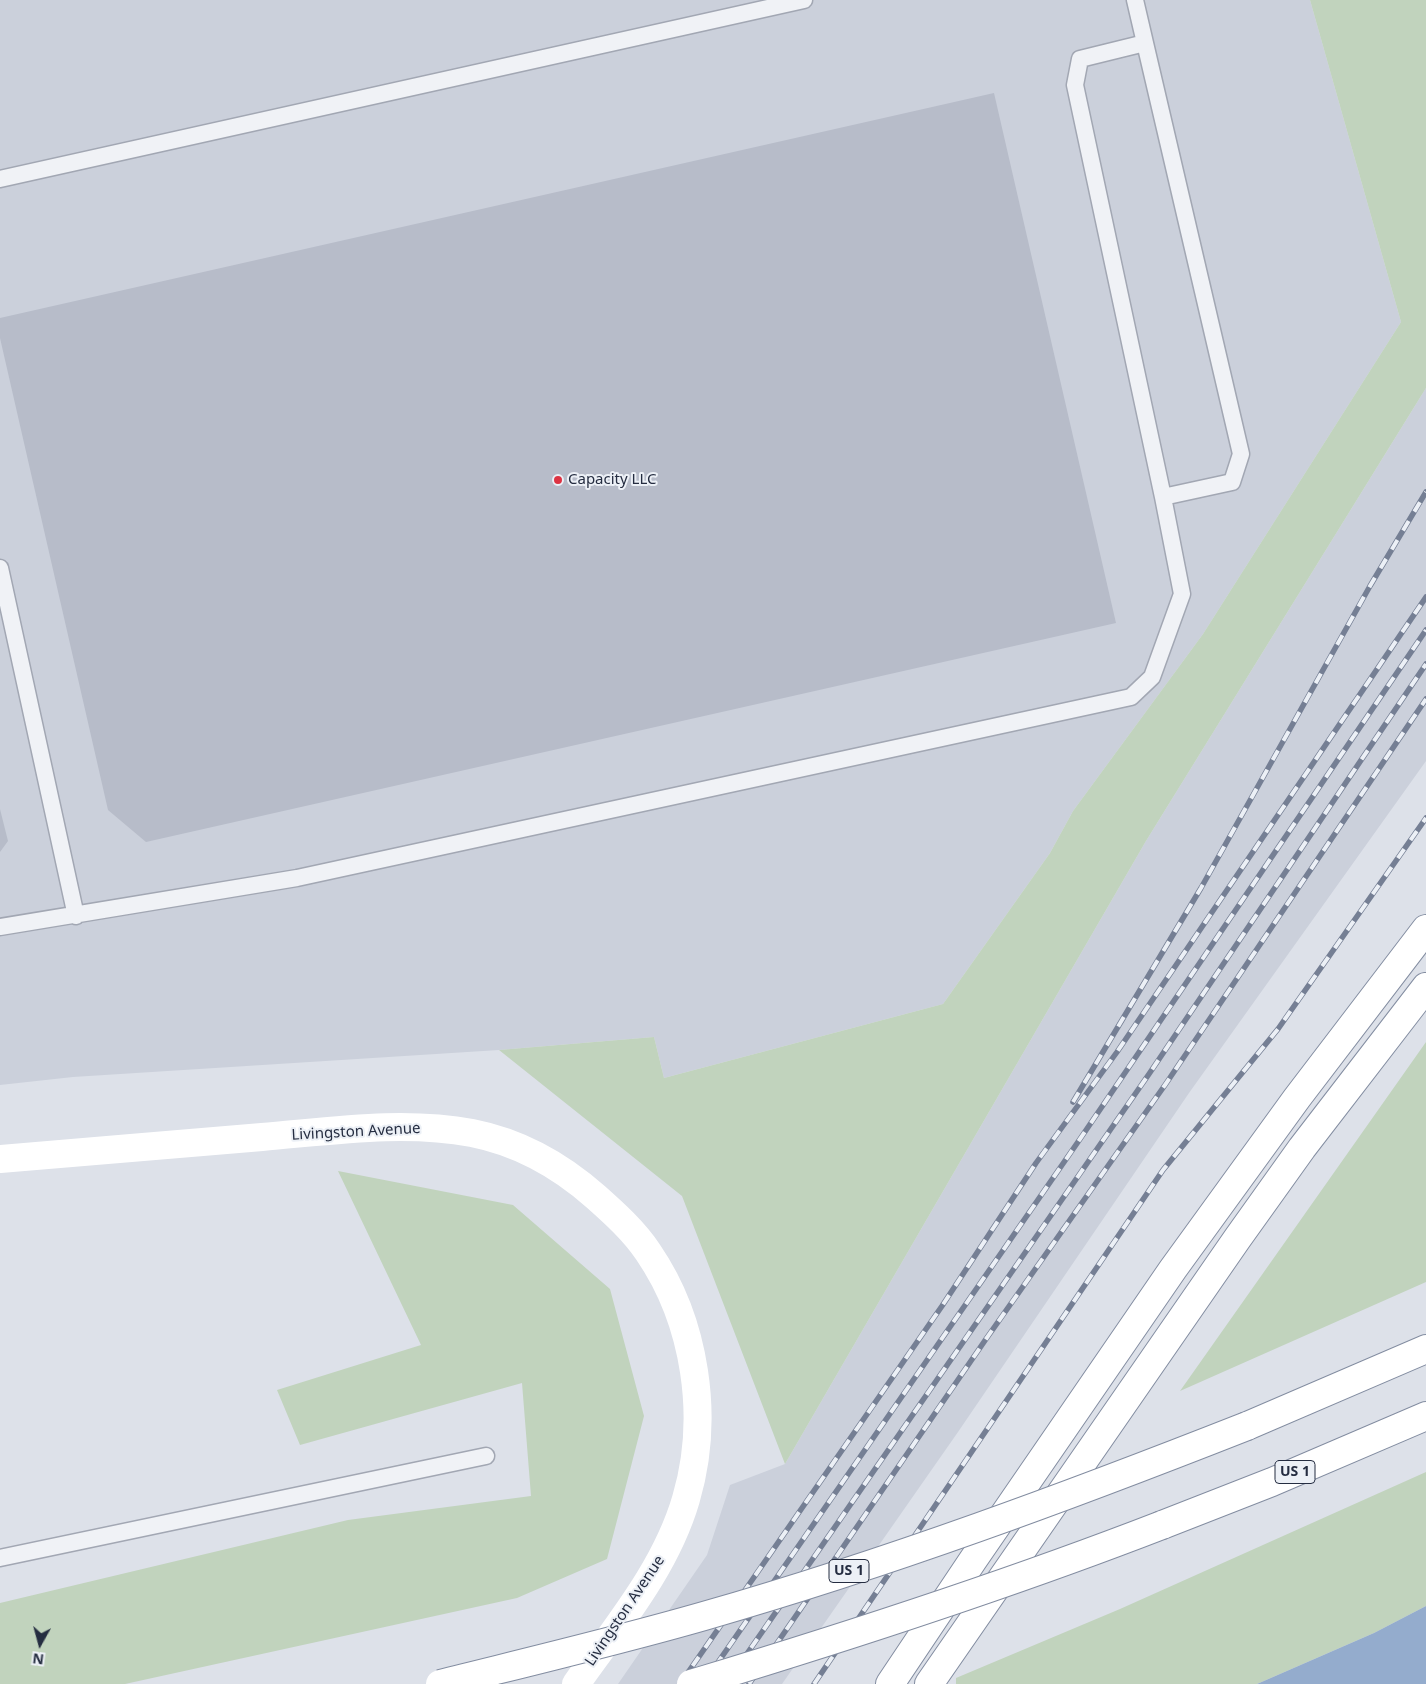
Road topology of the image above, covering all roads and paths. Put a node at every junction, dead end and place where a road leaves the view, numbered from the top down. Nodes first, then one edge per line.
1 (804, 0) edge
2 (1135, 0) edge
3 (1145, 43) junction
4 (0, 179) edge
5 (1163, 497) junction
6 (0, 568) edge
7 (76, 916) junction
8 (0, 927) edge
9 (1426, 929) edge
10 (1426, 987) edge
11 (0, 1159) edge
12 (1426, 1349) edge
13 (1426, 1416) edge
14 (486, 1456) dead end
15 (0, 1558) edge
16 (440, 1684) edge
17 (576, 1684) edge
18 (690, 1684) edge
19 (890, 1684) edge
20 (929, 1684) edge

1 - 4 lane
2 - 3 lane
3 - 5 lane
3 - 5 lane
5 - 7 lane
6 - 7 lane
7 - 8 lane
9 - 19 main road
10 - 20 main road
11 - 17 main road, Livingston Avenue
12 - 16 main road, US 1, bridge
13 - 18 main road, US 1, bridge
14 - 15 lane

